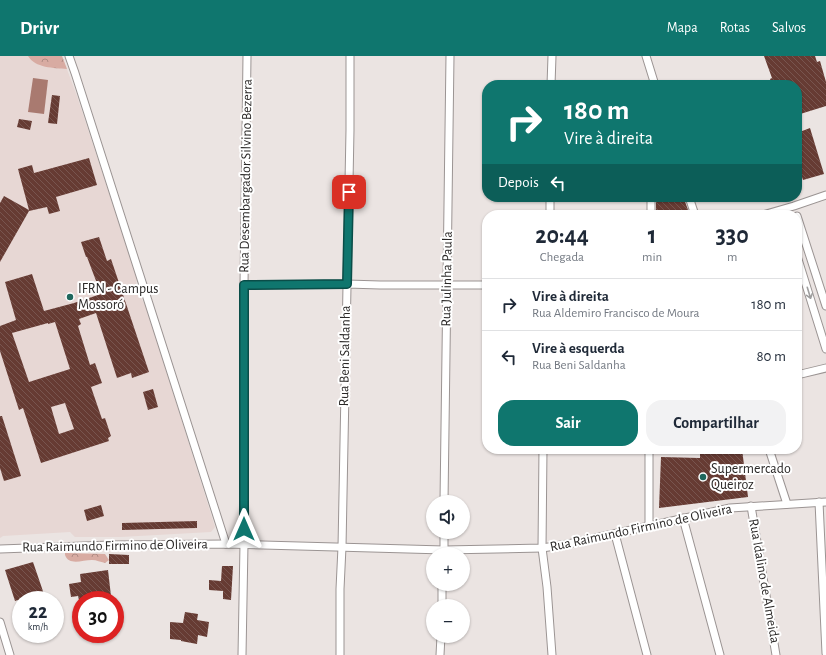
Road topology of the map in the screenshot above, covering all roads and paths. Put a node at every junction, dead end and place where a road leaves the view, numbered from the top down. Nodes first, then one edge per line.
1 (69, 56) edge
2 (247, 56) edge
3 (350, 56) edge
4 (450, 56) edge
5 (552, 56) edge
6 (646, 56) edge
7 (551, 80) edge
8 (653, 80) edge
9 (826, 194) edge
10 (794, 206) junction
11 (787, 210) edge
12 (795, 210) edge
13 (802, 232) edge
14 (802, 272) edge
15 (347, 284) junction
16 (244, 285) junction
17 (482, 285) edge
18 (447, 286) junction
19 (826, 306) edge
20 (826, 349) edge
21 (826, 368) edge
22 (802, 374) edge
23 (543, 454) edge
24 (649, 454) edge
25 (771, 454) edge
26 (444, 495) edge
27 (823, 502) edge
28 (787, 504) junction
29 (751, 506) junction
30 (683, 518) junction
31 (649, 526) junction
32 (614, 534) junction
33 (226, 544) junction
34 (244, 544) junction
35 (342, 547) junction
36 (542, 548) junction
37 (0, 549) edge
38 (426, 551) edge
39 (470, 551) edge
40 (0, 622) edge
41 (2, 635) edge
42 (440, 643) edge
43 (826, 653) edge
44 (10, 655) edge
45 (242, 655) edge
46 (340, 655) edge
47 (440, 655) edge
48 (552, 655) edge
49 (647, 655) edge
50 (720, 655) edge
51 (776, 655) edge

1 - 33 street
2 - 16 street, Rua Desembargador Silvino Bezerra
3 - 15 street, Rua Beni Saldanha
4 - 18 street, Rua Julinha Paula
5 - 7 street
6 - 8 street
9 - 10 street
10 - 11 street
10 - 12 street
13 - 19 street
14 -> 20 street
15 - 16 street
15 - 18 street
15 - 35 street, Rua Beni Saldanha
16 - 34 street, Rua Desembargador Silvino Bezerra
17 - 18 street
18 - 26 street, Rua Julinha Paula
21 - 22 street
23 - 36 street
24 - 31 street
25 - 28 street
27 - 28 street, Rua Raimundo Firmino de Oliveira
27 - 43 street
28 - 29 street, Rua Raimundo Firmino de Oliveira
29 - 30 street, Rua Raimundo Firmino de Oliveira
29 - 51 street, Rua Idalino de Almeida
30 - 31 street, Rua Raimundo Firmino de Oliveira
30 - 50 street
31 - 32 street, Rua Raimundo Firmino de Oliveira
32 - 36 street, Rua Raimundo Firmino de Oliveira
32 - 49 street
33 - 34 street, Rua Raimundo Firmino de Oliveira
33 - 37 street, Rua Raimundo Firmino de Oliveira
34 - 35 street, Rua Raimundo Firmino de Oliveira
34 - 45 street, Rua Desembargador Silvino Bezerra
35 - 38 street, Rua Raimundo Firmino de Oliveira
35 - 46 street, Rua Beni Saldanha
36 - 39 street, Rua Raimundo Firmino de Oliveira
36 - 48 street
40 - 41 street
41 - 44 street
42 - 47 street

